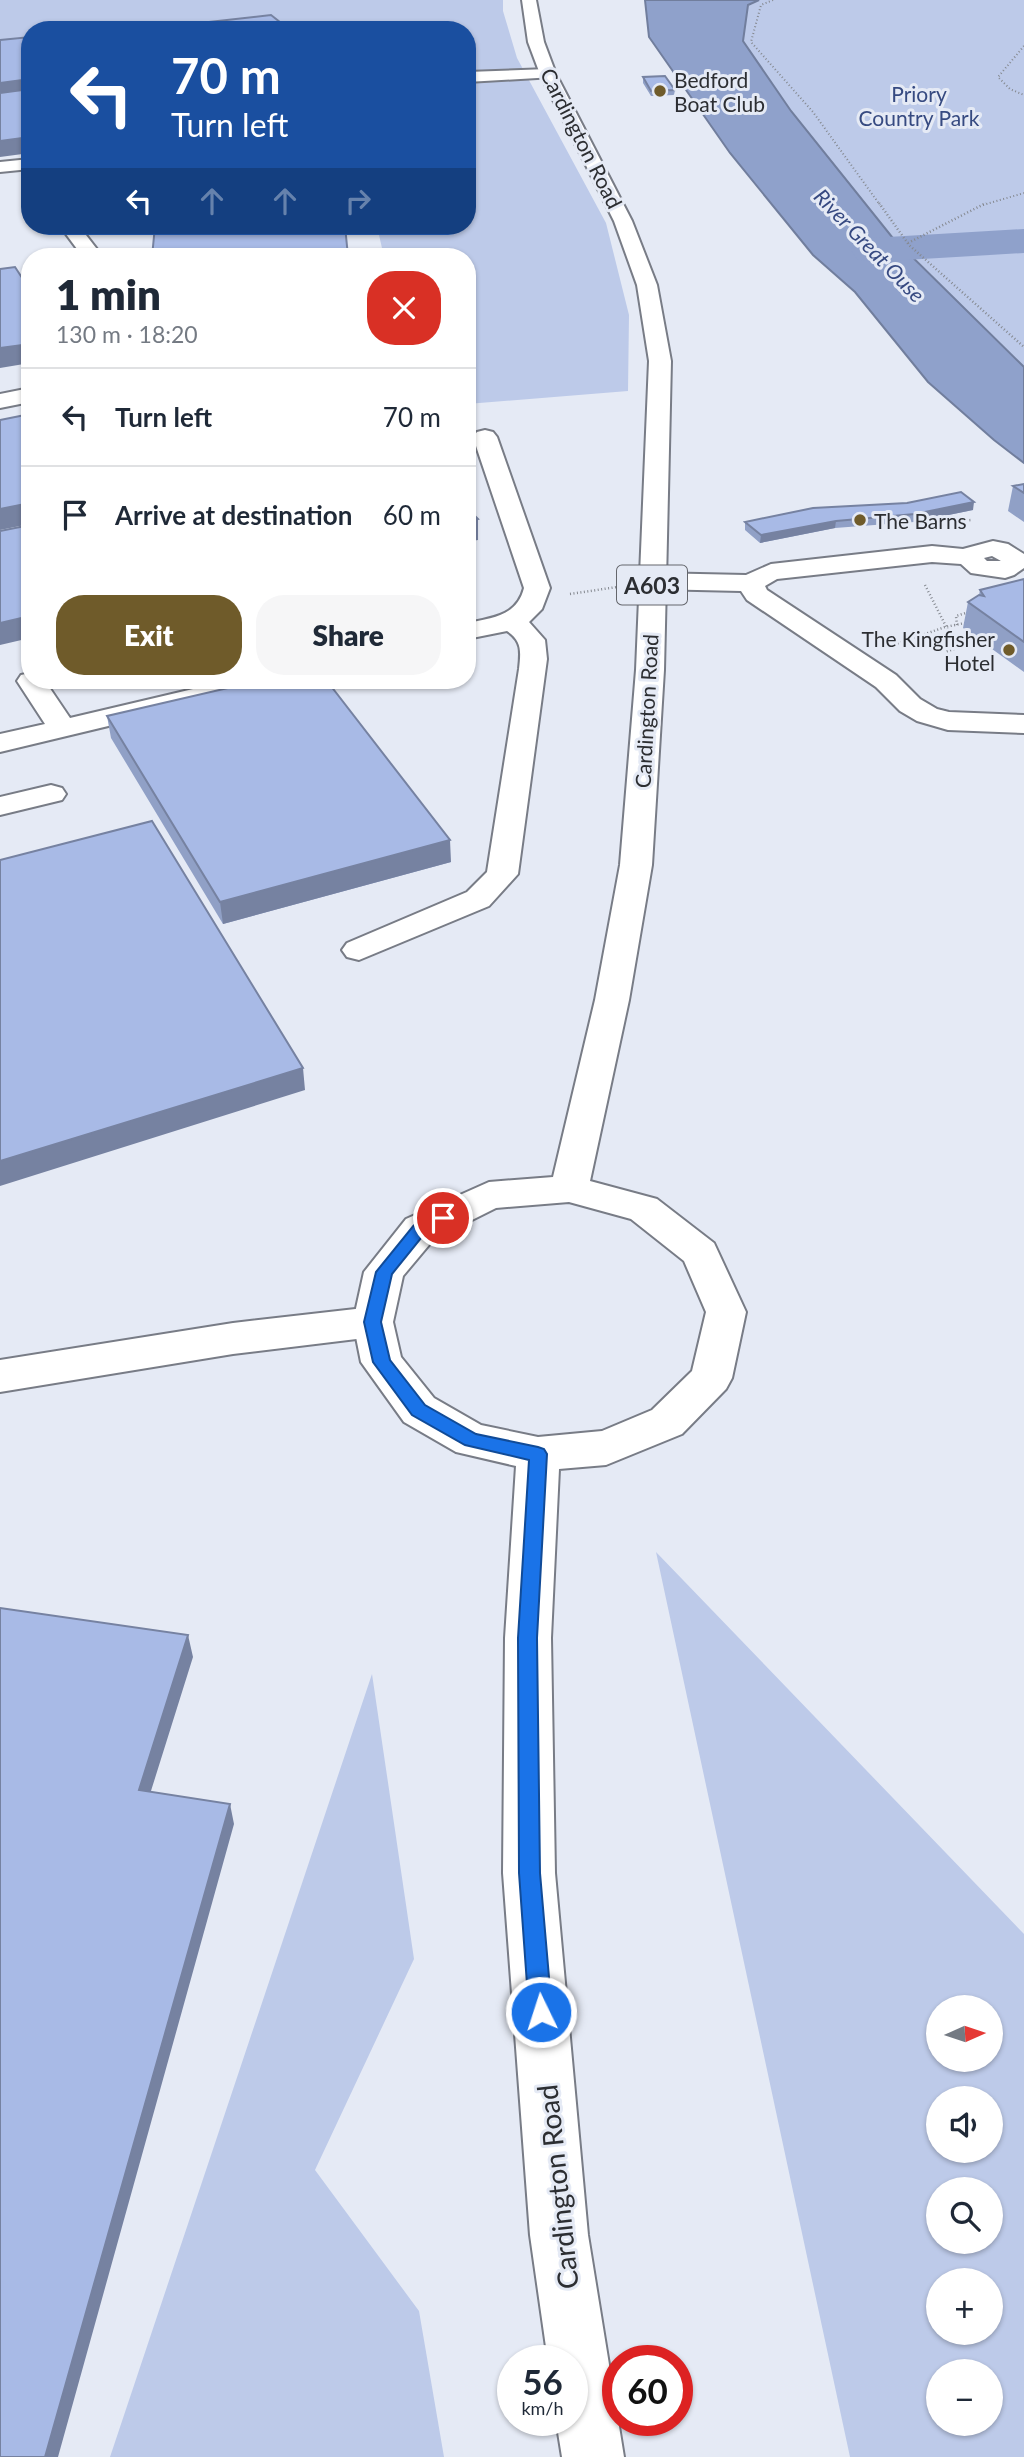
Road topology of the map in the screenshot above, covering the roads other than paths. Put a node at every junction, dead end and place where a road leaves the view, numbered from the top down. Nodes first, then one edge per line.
1 (529, 0) edge
2 (548, 74) junction
3 (476, 77) edge
4 (0, 167) edge
5 (21, 168) edge
6 (21, 398) edge
7 (0, 401) edge
8 (485, 437) dead end
9 (959, 556) road end
10 (653, 581) junction
11 (751, 583) junction
12 (510, 621) junction
13 (476, 629) edge
14 (37, 689) edge
15 (227, 689) edge
16 (1024, 723) edge
17 (62, 728) junction
18 (0, 743) edge
19 (51, 794) dead end
20 (0, 806) edge
21 (359, 950) dead end
22 (569, 1189) junction
23 (373, 1322) junction
24 (0, 1376) edge
25 (538, 1454) junction
26 (593, 2457) edge

1 - 2 main road, Cardington Road / A603
2 - 3 main road
2 - 10 main road, Cardington Road / A603
4 - 5 main road
6 - 7 main road
8 - 12 main road
9 - 11 main road
10 - 11 main road
10 - 22 main road, Cardington Road / A603
11 - 16 main road
12 - 13 main road
12 - 21 main road
14 - 17 main road
15 - 17 main road
17 - 18 main road
19 - 20 main road
22 - 23 main road
22 - 25 main road
23 - 24 main road
23 - 25 main road
25 - 26 main road, Cardington Road

